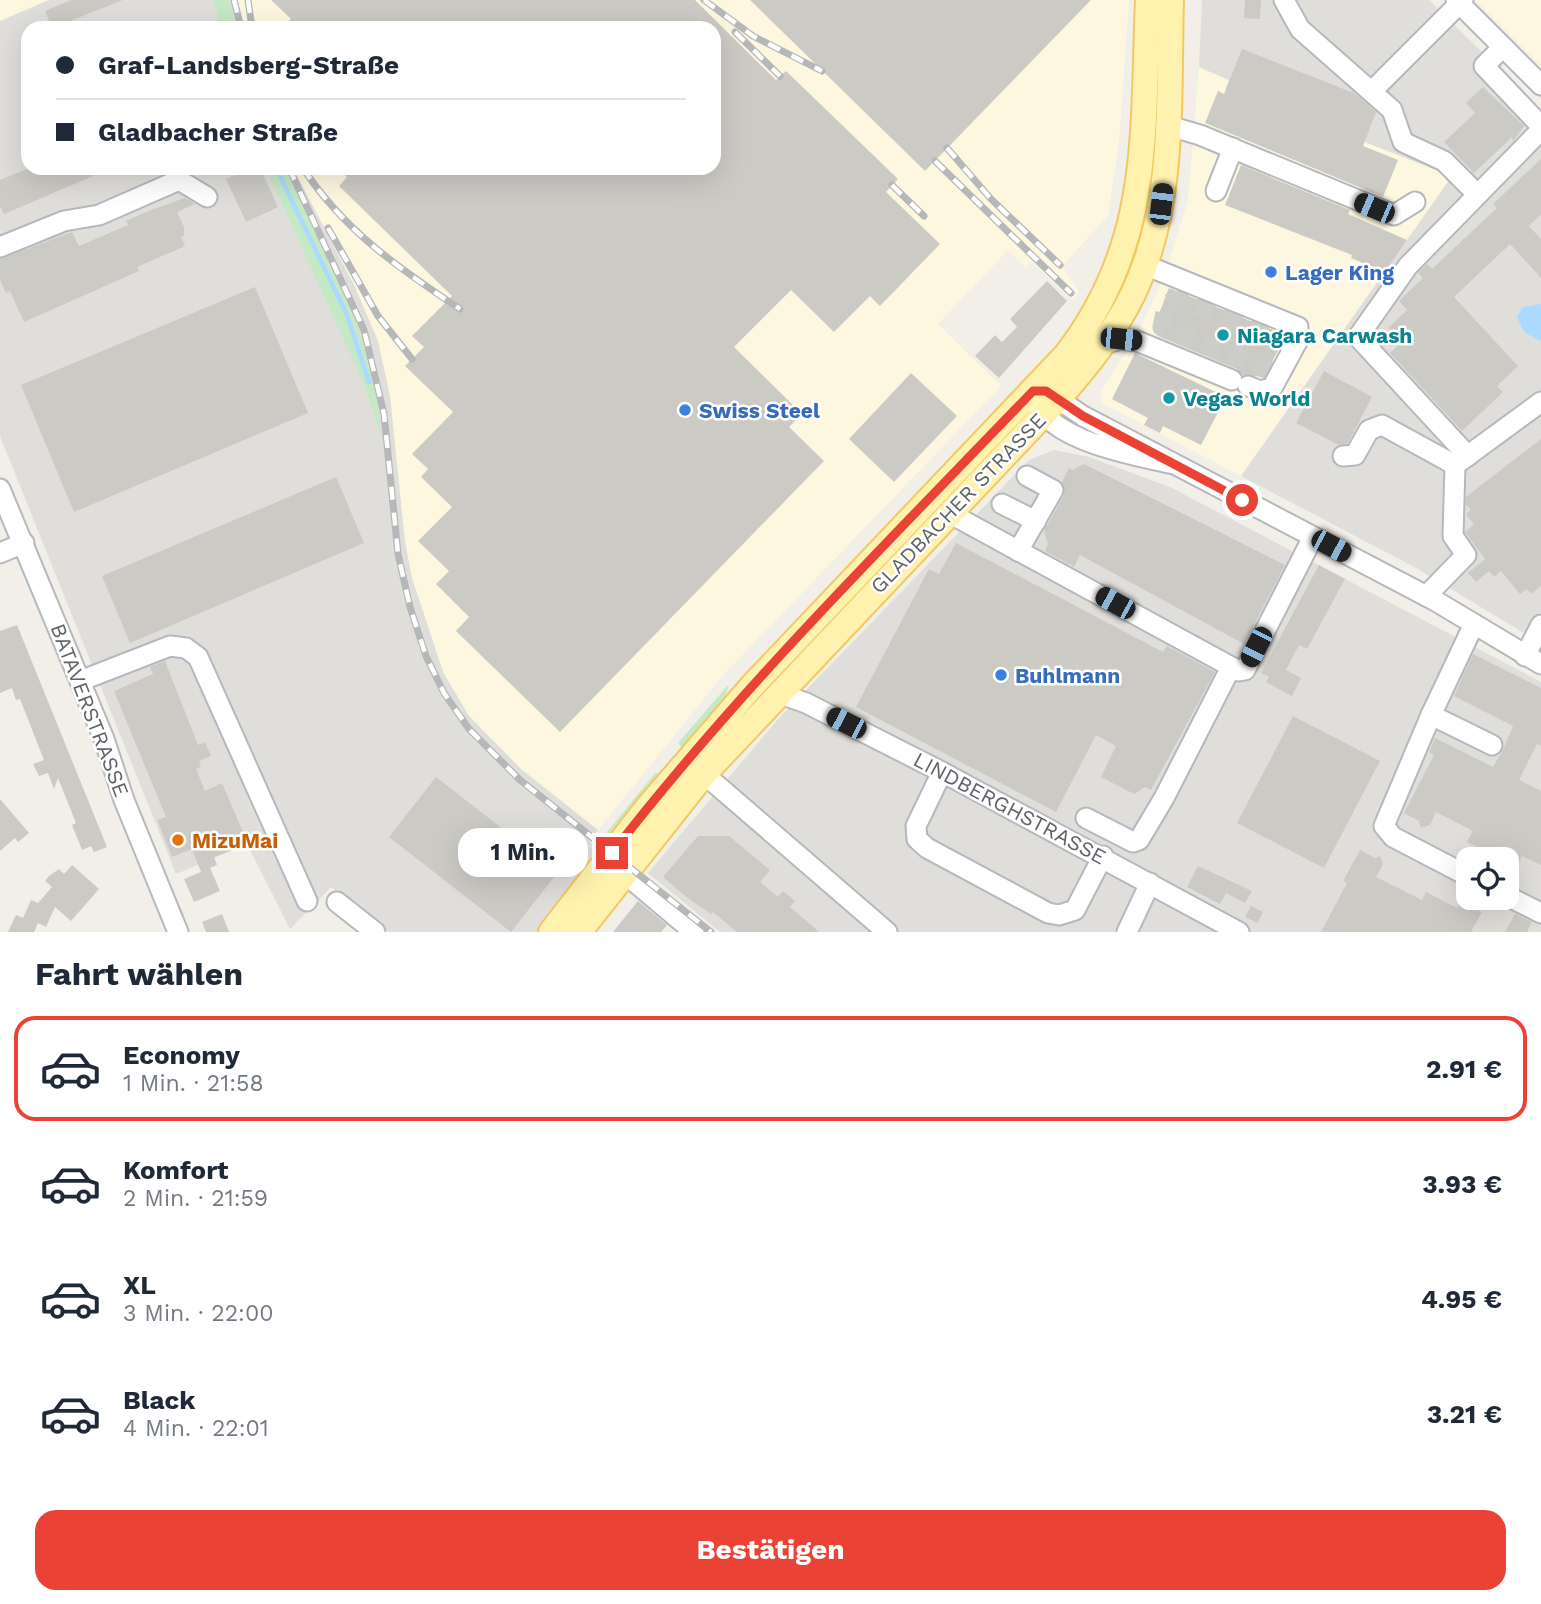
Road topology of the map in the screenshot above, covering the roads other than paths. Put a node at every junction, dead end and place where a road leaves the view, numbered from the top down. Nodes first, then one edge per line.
1 (1148, 0) edge
2 (1171, 0) edge
3 (1284, 0) edge
4 (1460, 1) edge
5 (1503, 47) junction
6 (1541, 85) edge
7 (1375, 88) dead end
8 (1167, 125) junction
9 (1541, 128) edge
10 (1233, 148) junction
11 (1216, 191) dead end
12 (1476, 193) junction
13 (207, 197) dead end
14 (1415, 202) dead end
15 (0, 247) edge
16 (1145, 265) junction
17 (1104, 344) junction
18 (1033, 391) junction
19 (1541, 402) edge
20 (1051, 407) junction
21 (1343, 456) dead end
22 (1462, 461) junction
23 (1027, 476) dead end
24 (0, 489) edge
25 (1002, 504) dead end
26 (949, 513) junction
27 (1035, 521) junction
28 (1313, 537) junction
29 (24, 543) junction
30 (1018, 551) junction
31 (0, 553) edge
32 (1426, 596) junction
33 (1474, 624) junction
34 (1541, 625) edge
35 (1533, 660) edge
36 (1231, 667) junction
37 (80, 681) junction
38 (753, 685) junction
39 (778, 693) junction
40 (1431, 715) junction
41 (1492, 745) dead end
42 (942, 772) junction
43 (704, 774) junction
44 (1086, 818) dead end
45 (1103, 856) junction
46 (1456, 870) edge
47 (624, 873) junction
48 (1150, 883) junction
49 (307, 901) dead end
50 (1519, 901) edge
51 (337, 902) dead end
52 (1541, 913) edge
53 (178, 932) edge
54 (375, 932) edge
55 (551, 932) edge
56 (579, 932) edge
57 (695, 932) edge
58 (887, 932) edge
59 (1127, 932) edge
60 (1239, 932) edge

1 - 18 main road, GLADBACHER STRASSE
2 - 8 main road, GLADBACHER STRASSE
3 - 12 street
4 - 5 street
4 - 7 street
5 - 6 street
5 - 9 street
8 - 10 street
8 - 16 main road, GLADBACHER STRASSE
9 - 12 street
10 - 11 street
10 - 14 street
12 - 22 street
13 - 15 street
16 - 17 main road, GLADBACHER STRASSE
16 - 17 street
17 - 20 main road, GLADBACHER STRASSE
18 - 20 street
18 - 38 main road, GLADBACHER STRASSE
19 - 22 street
20 - 26 main road, GLADBACHER STRASSE
20 - 28 street
21 - 22 street
22 - 32 street
23 - 27 street
24 - 29 street, BATAVERSTRASSE
25 - 27 street
26 - 30 street
26 - 39 main road, GLADBACHER STRASSE
27 - 30 street
28 - 32 street
28 - 36 street
29 - 31 street
29 - 37 street, BATAVERSTRASSE
30 - 36 street
32 - 33 street
33 - 35 street
33 - 40 street
34 - 35 street
36 - 44 street
37 - 49 street
37 - 53 street, BATAVERSTRASSE
38 - 39 main road
38 - 55 main road, GLADBACHER STRASSE
39 - 42 street, LINDBERGHSTRASSE
39 - 43 main road, GLADBACHER STRASSE
40 - 41 street
40 - 46 street
42 - 45 street, LINDBERGHSTRASSE
42 - 45 street
43 - 47 main road, GLADBACHER STRASSE
43 - 58 street
45 - 48 street, LINDBERGHSTRASSE
47 - 56 main road, GLADBACHER STRASSE
47 - 57 street
48 - 59 street
48 - 60 street, LINDBERGHSTRASSE
50 - 52 street
51 - 54 street

